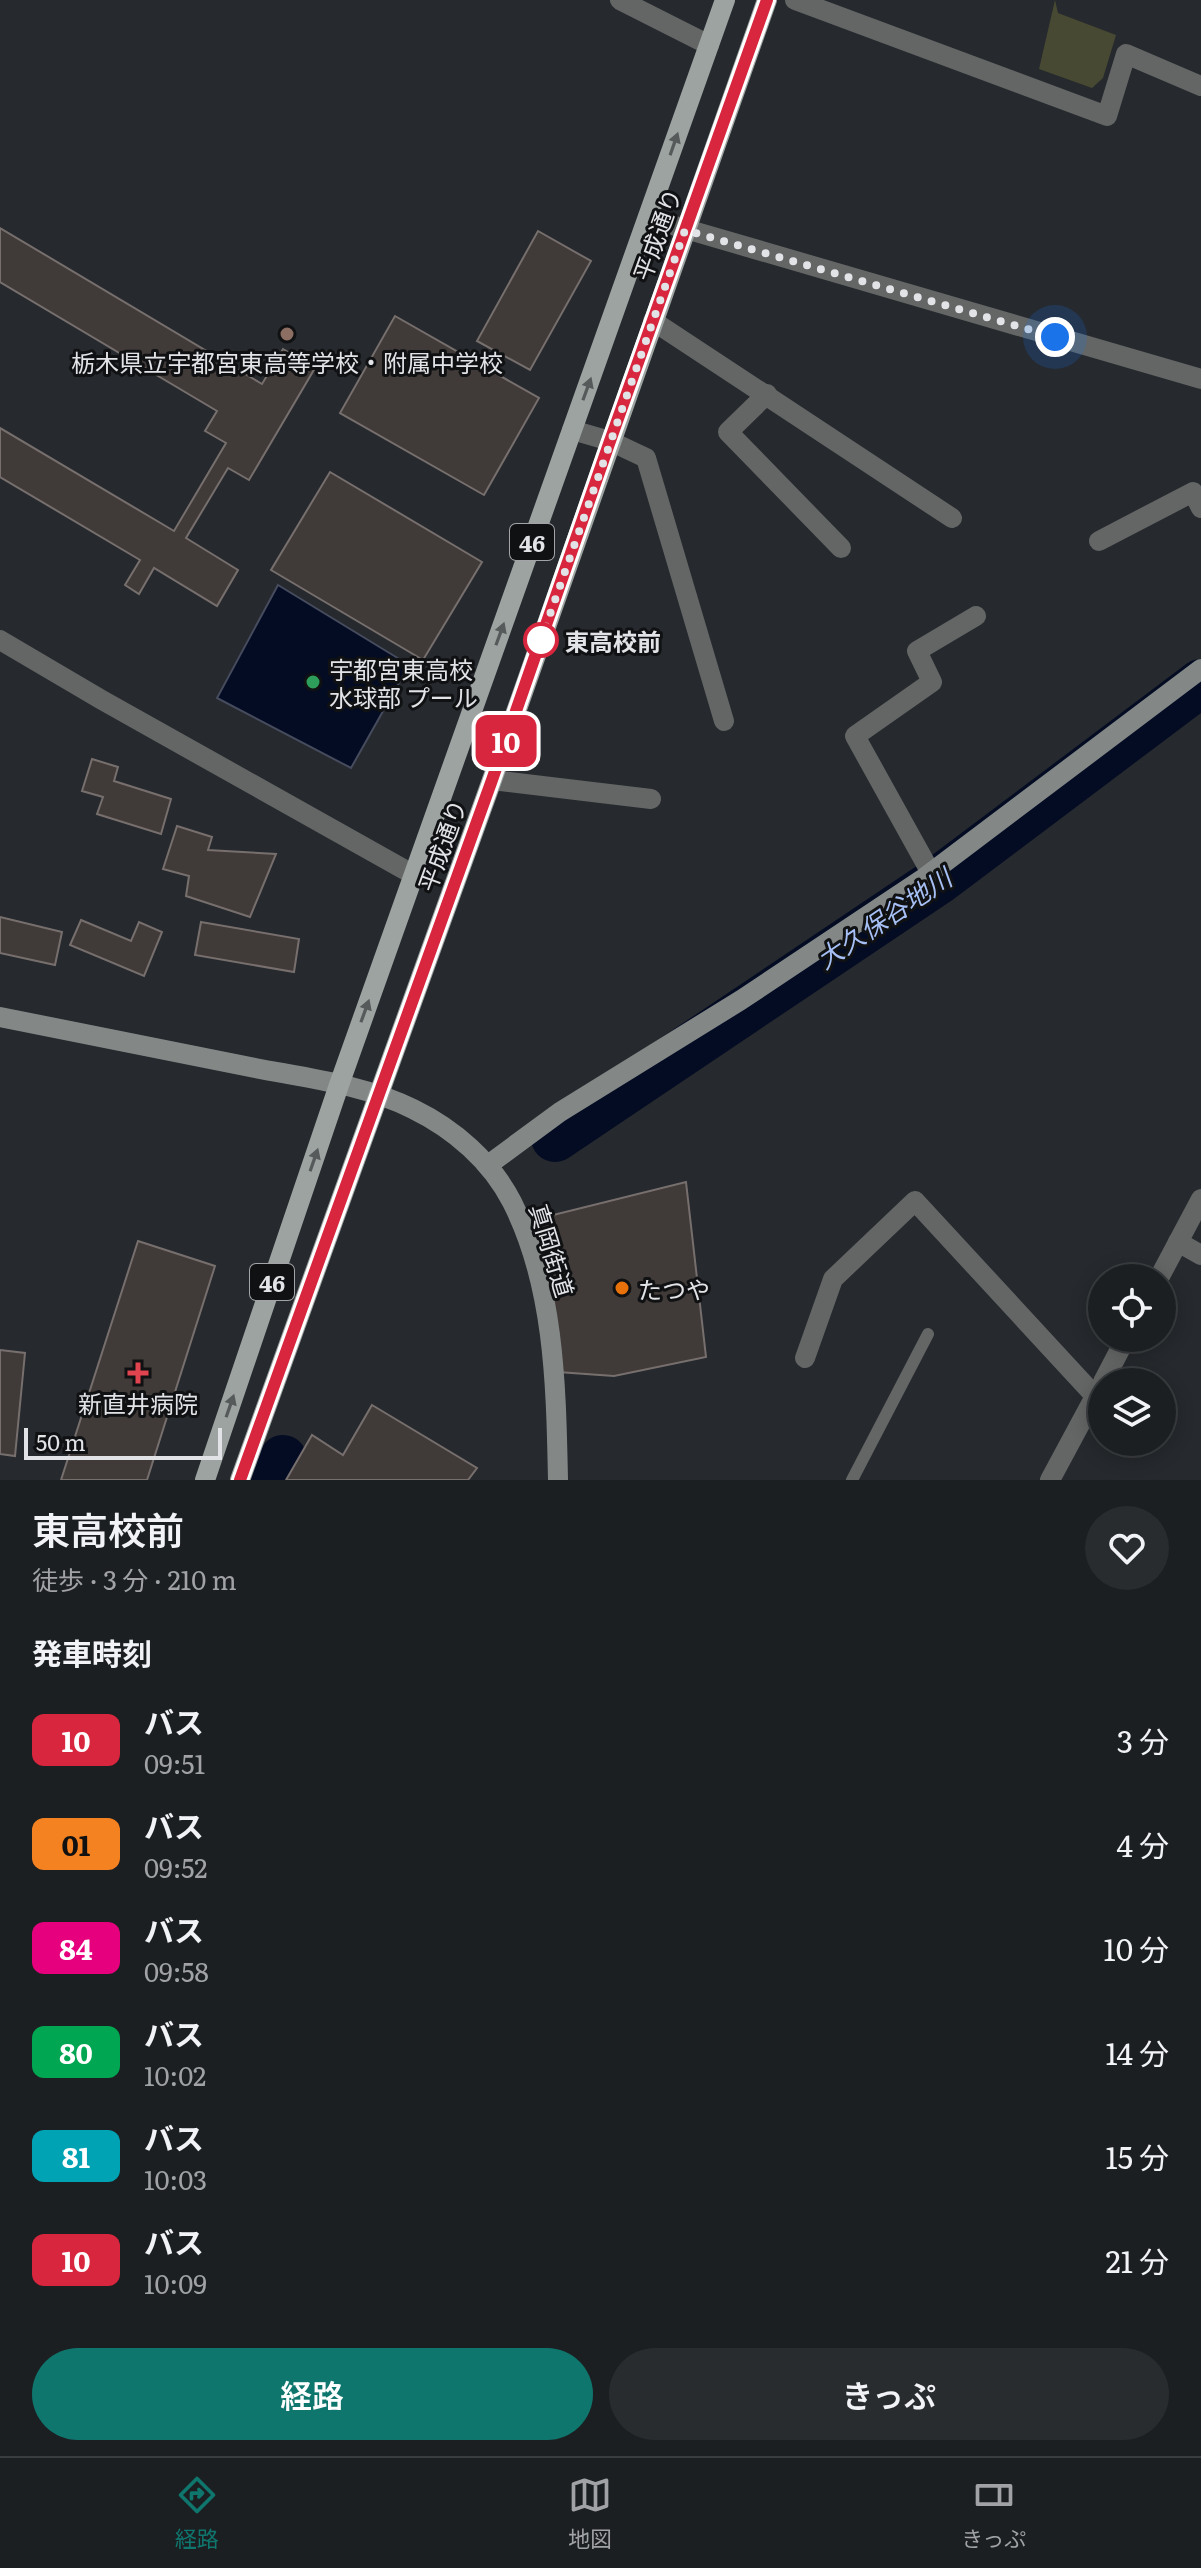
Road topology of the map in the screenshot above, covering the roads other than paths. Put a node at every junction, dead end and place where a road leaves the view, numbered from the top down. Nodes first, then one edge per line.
1 (620, 0) edge
2 (725, 0) edge
3 (767, 0) edge
4 (795, 0) edge
5 (709, 45) junction
6 (1201, 86) edge
7 (648, 218) junction
8 (685, 230) junction
9 (653, 321) junction
10 (1201, 379) edge
11 (767, 394) junction
12 (572, 430) junction
13 (610, 441) junction
14 (1198, 496) edge
15 (952, 518) dead end
16 (1099, 541) dead end
17 (841, 548) dead end
18 (976, 616) dead end
19 (0, 640) edge
20 (1201, 669) edge
21 (724, 721) dead end
22 (492, 780) junction
23 (651, 799) dead end
24 (931, 873) junction
25 (414, 875) junction
26 (0, 1017) edge
27 (339, 1085) junction
28 (379, 1096) junction
29 (488, 1165) junction
30 (1201, 1199) edge
31 (1178, 1242) junction
32 (1201, 1255) edge
33 (1166, 1264) edge
34 (928, 1334) dead end
35 (805, 1358) dead end
36 (1088, 1375) edge
37 (1088, 1409) edge
38 (205, 1480) edge
39 (240, 1480) edge
40 (558, 1480) edge
41 (852, 1480) edge
42 (1050, 1480) edge

1 - 5 street
2 - 5 main road, 平成通り / 46
3 - 8 main road, 平成通り / 46
4 - 6 street
7 -> 5 main road, 平成通り / 46
7 - 8 street
12 -> 7 main road, 平成通り / 46
8 - 9 main road, 平成通り / 46
8 - 10 street
9 - 11 street
9 - 13 main road, 平成通り / 46
11 - 15 street
11 - 17 street
12 - 13 street
25 -> 12 main road, 平成通り / 46
13 - 21 street
13 - 22 main road, 平成通り / 46
14 - 16 street
18 - 24 street
19 - 25 street
20 - 24 street
22 - 23 street
22 - 28 main road, 平成通り / 46
24 - 29 street
27 -> 25 main road, 平成通り / 46
26 - 27 street, 真岡街道
27 - 28 street, 真岡街道
38 -> 27 main road, 平成通り / 46
28 - 29 street, 真岡街道
28 - 39 main road, 平成通り / 46
29 - 40 street, 真岡街道
30 - 31 street
31 - 32 street
31 - 33 street
34 - 41 lane
35 - 36 street
37 - 42 street

